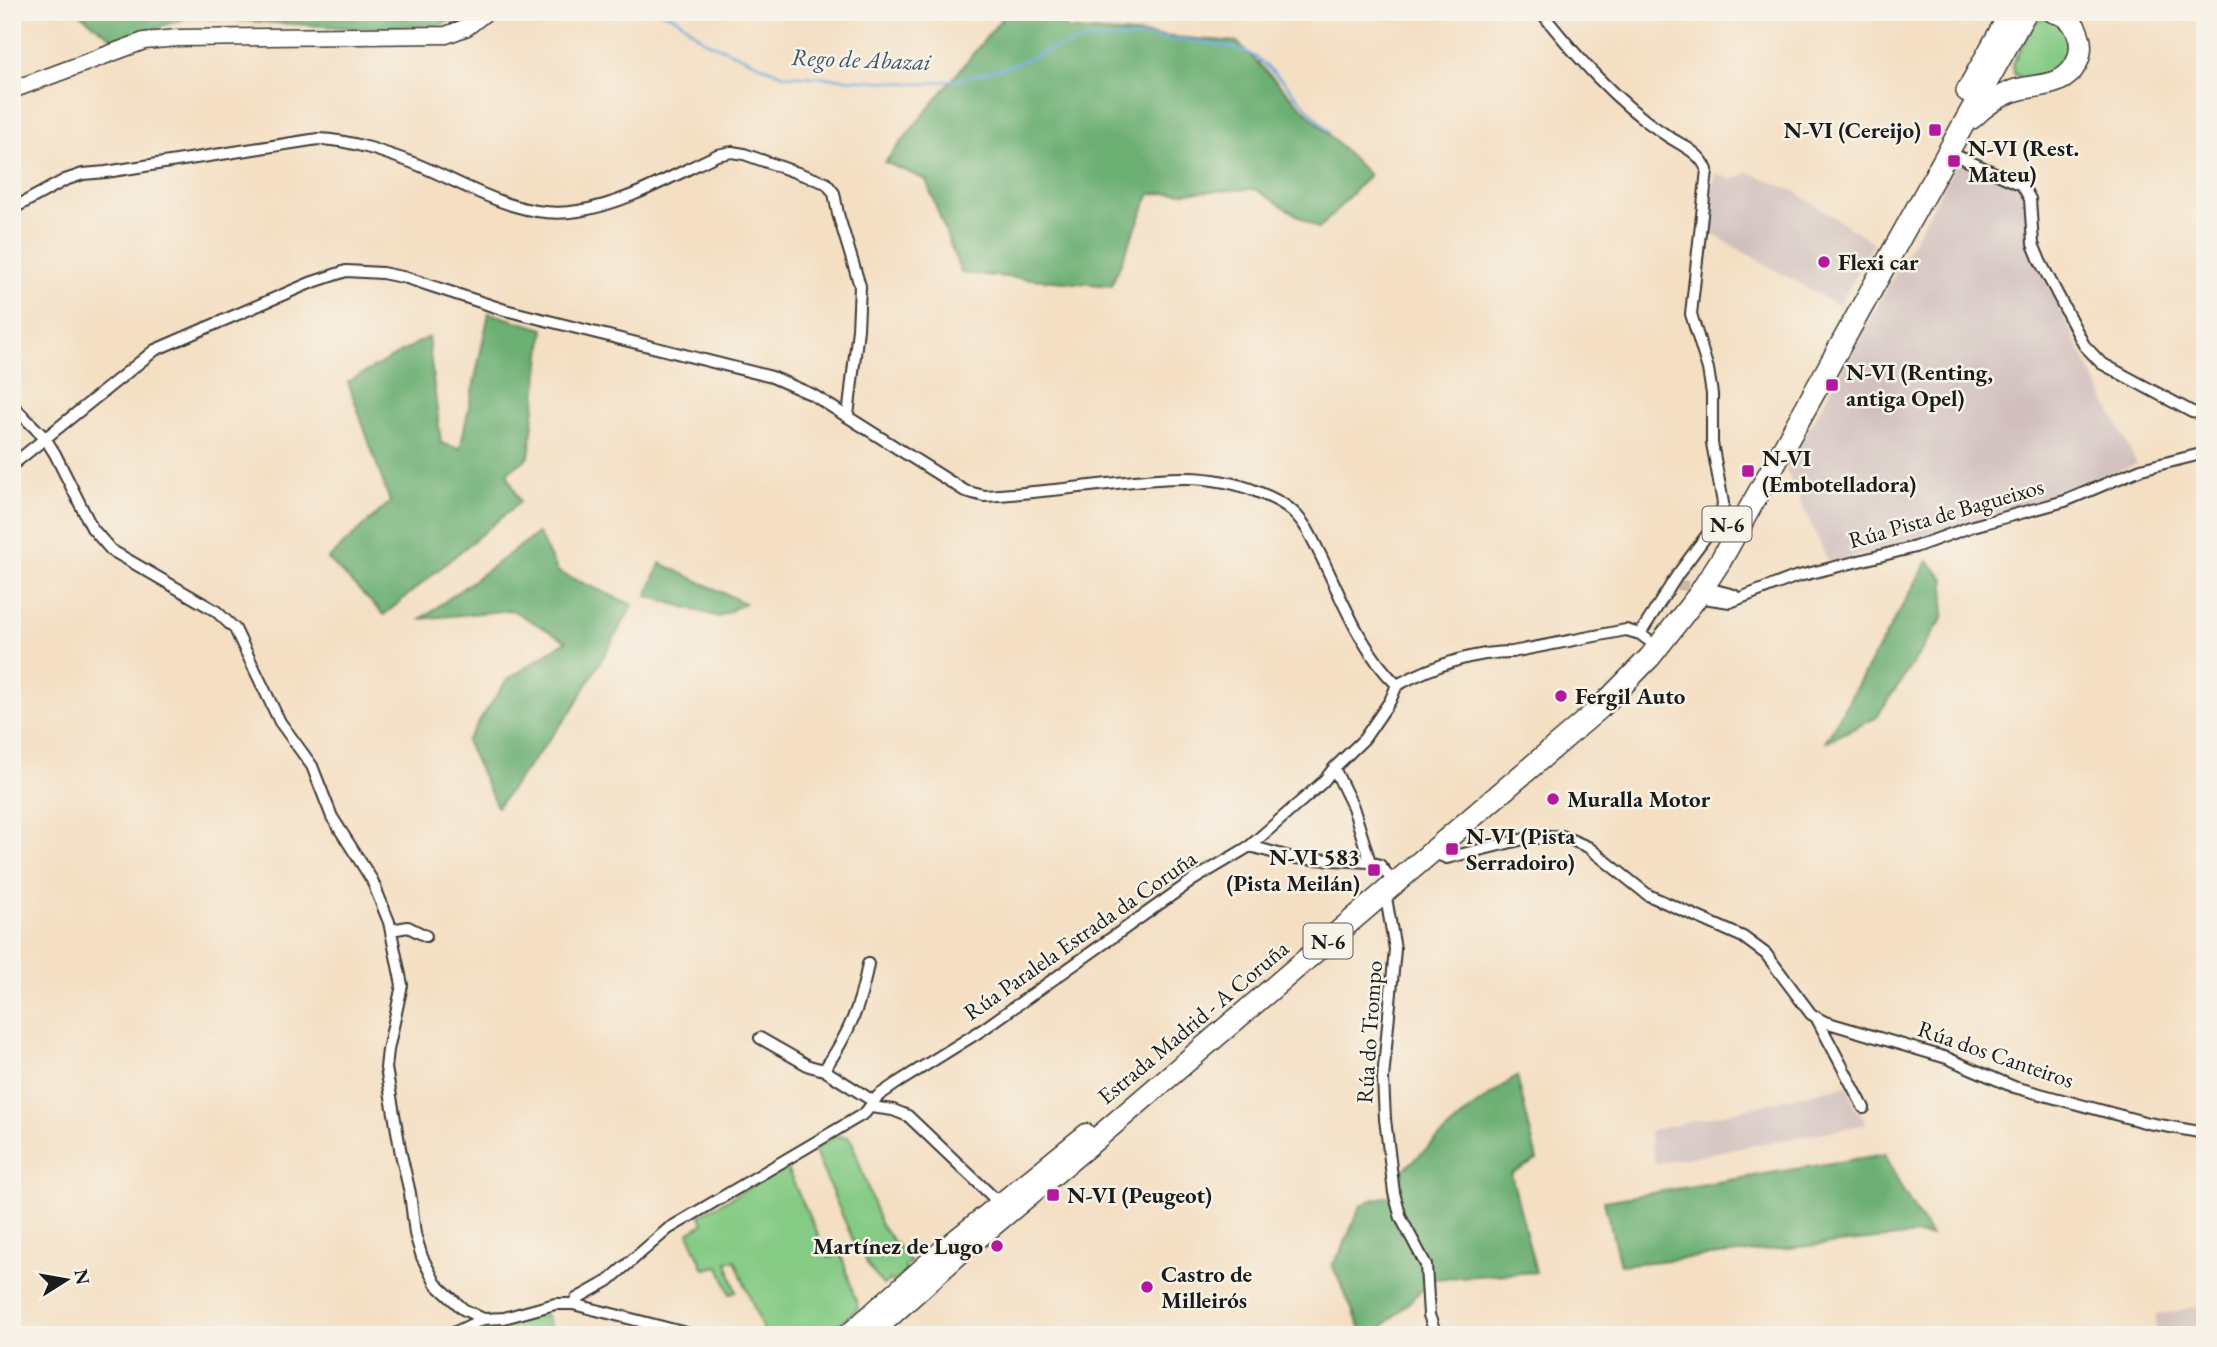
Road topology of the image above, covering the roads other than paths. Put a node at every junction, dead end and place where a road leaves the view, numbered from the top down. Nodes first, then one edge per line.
1 (486, 12) edge
2 (1541, 12) edge
3 (2054, 12) edge
4 (2025, 13) edge
5 (12, 90) edge
6 (1961, 130) junction
7 (1948, 152) junction
8 (12, 209) edge
9 (12, 405) edge
10 (2205, 414) edge
11 (848, 416) junction
12 (45, 439) junction
13 (2205, 453) edge
14 (12, 465) edge
15 (1726, 514) junction
16 (1704, 593) junction
17 (1644, 637) junction
18 (1397, 685) junction
19 (1334, 768) junction
20 (1251, 846) junction
21 (1433, 852) junction
22 (1380, 876) junction
23 (391, 930) junction
24 (426, 936) dead end
25 (868, 964) dead end
26 (1816, 1017) junction
27 (760, 1038) dead end
28 (824, 1070) junction
29 (872, 1104) junction
30 (1864, 1108) dead end
31 (2205, 1133) edge
32 (1090, 1136) junction
33 (996, 1203) junction
34 (573, 1304) junction
35 (483, 1319) junction
36 (449, 1335) edge
37 (694, 1335) edge
38 (845, 1335) edge
39 (856, 1335) edge
40 (869, 1335) edge
41 (881, 1335) edge
42 (1436, 1335) edge

1 - 5 main road
2 - 15 street
3 - 6 highway
4 - 6 highway, Estrada Madrid - A Coruña / N-6
4 - 15 highway, Estrada Madrid - A Coruña / N-6
6 - 7 highway, Estrada Madrid - A Coruña / N-6
7 - 10 street
7 - 16 highway, Estrada Madrid - A Coruña / N-6
8 - 11 street
9 - 12 street
11 - 12 street
11 - 18 street
12 - 14 street
12 - 23 street
13 - 16 street, Rúa Pista de Bagueixos
15 - 17 street
15 - 17 highway, Estrada Madrid - A Coruña / N-6
16 - 21 highway, Estrada Madrid - A Coruña / N-6
17 - 18 street
17 - 22 highway, Estrada Madrid - A Coruña / N-6
18 - 19 street, Rúa Paralela Estrada da Coruña
19 - 20 street, Rúa Paralela Estrada da Coruña
19 - 22 street, Rúa do Trompo
20 - 22 street
20 - 29 street, Rúa Paralela Estrada da Coruña
21 - 22 highway, Estrada Madrid - A Coruña / N-6
21 - 26 street
22 - 32 highway, Estrada Madrid - A Coruña / N-6
22 - 42 street, Rúa do Trompo
23 - 24 street
23 - 35 street
25 - 28 street
26 - 30 street
26 - 31 street, Rúa dos Canteiros
27 - 28 street
28 - 29 street
29 - 33 street
29 - 34 street, Rúa Paralela Estrada da Coruña
32 - 33 main road
32 - 39 highway, Estrada Madrid - A Coruña / N-6
32 - 40 highway, Estrada Madrid - A Coruña / N-6
32 - 41 main road
33 - 38 main road
34 - 35 street
34 - 37 street
35 - 36 street

